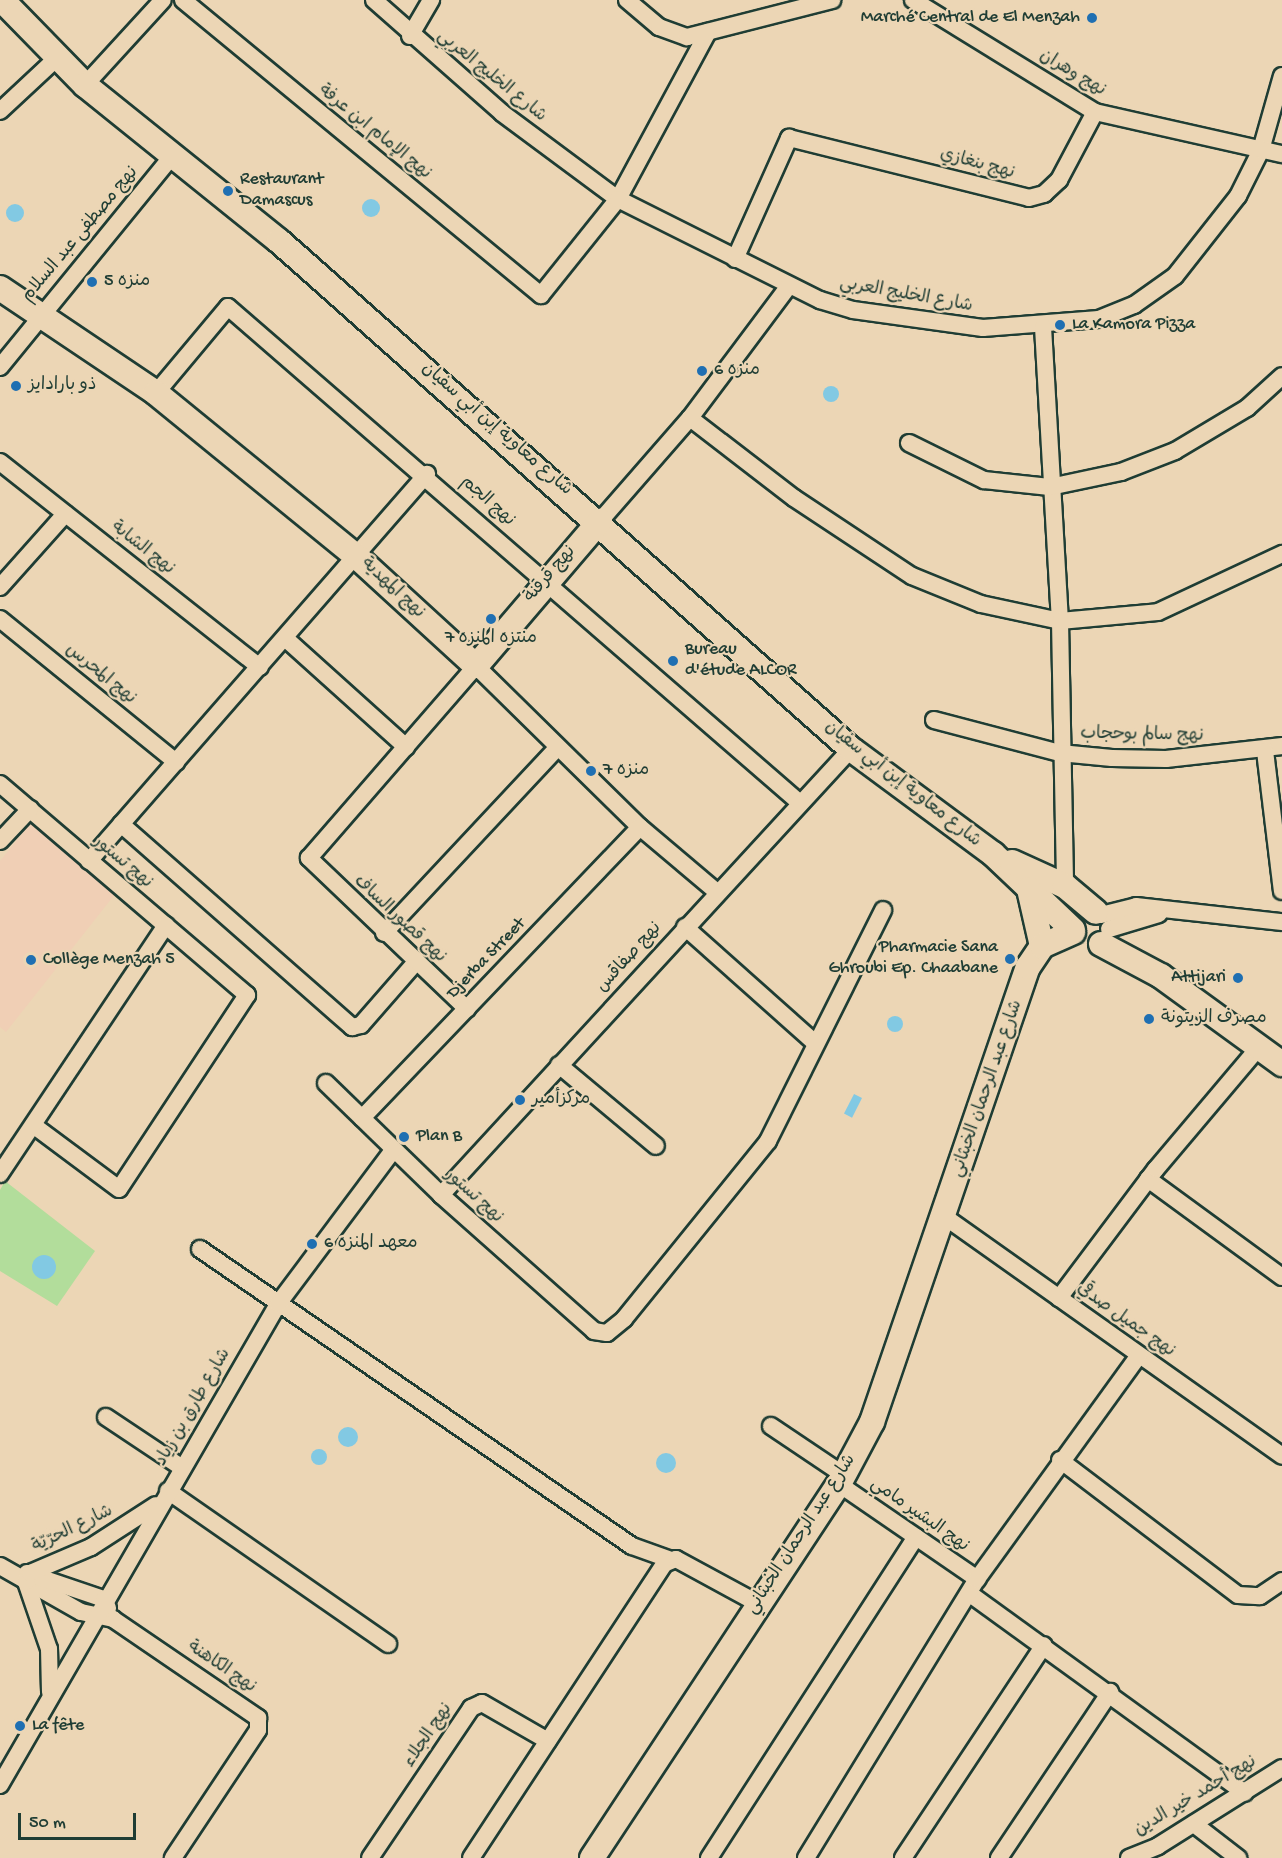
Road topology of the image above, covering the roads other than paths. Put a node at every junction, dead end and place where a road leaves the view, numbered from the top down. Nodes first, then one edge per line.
1 (2, 0) edge
2 (163, 0) edge
3 (183, 0) edge
4 (374, 0) edge
5 (431, 0) edge
6 (627, 0) edge
7 (832, 0) edge
8 (913, 0) edge
9 (708, 32) junction
10 (410, 36) junction
11 (58, 57) junction
12 (1282, 76) edge
13 (85, 85) junction
14 (0, 111) edge
15 (1095, 112) junction
16 (1262, 150) junction
17 (1282, 154) edge
18 (171, 157) junction
19 (618, 199) junction
20 (735, 259) junction
21 (788, 287) junction
22 (0, 288) edge
23 (42, 312) junction
24 (1043, 327) junction
25 (0, 367) edge
26 (1282, 376) edge
27 (156, 393) junction
28 (690, 418) junction
29 (909, 443) dead end
30 (0, 462) edge
31 (427, 474) junction
32 (1050, 487) junction
33 (65, 514) junction
34 (600, 521) junction
35 (1282, 554) edge
36 (357, 556) junction
37 (545, 580) junction
38 (0, 587) edge
39 (0, 619) edge
40 (1060, 621) junction
41 (285, 638) junction
42 (476, 666) junction
43 (260, 667) junction
44 (934, 720) dead end
45 (1282, 746) edge
46 (406, 747) junction
47 (557, 748) junction
48 (850, 749) junction
49 (1265, 751) junction
50 (1060, 753) junction
51 (176, 762) junction
52 (0, 784) edge
53 (800, 803) junction
54 (30, 809) junction
55 (121, 824) junction
56 (640, 827) junction
57 (0, 841) edge
58 (993, 854) junction
59 (309, 858) joint
60 (89, 861) junction
61 (1027, 884) junction
62 (1065, 886) junction
63 (1282, 891) edge
64 (718, 893) junction
65 (884, 910) dead end
66 (1282, 922) edge
67 (166, 925) junction
68 (685, 927) junction
69 (1092, 930) junction
70 (384, 933) junction
71 (1042, 946) junction
72 (416, 962) junction
73 (1025, 979) junction
74 (467, 1010) junction
75 (814, 1042) junction
76 (1259, 1047) junction
77 (1282, 1064) edge
78 (559, 1065) junction
79 (327, 1083) dead end
80 (362, 1118) junction
81 (33, 1125) junction
82 (656, 1146) dead end
83 (393, 1150) junction
84 (0, 1174) edge
85 (1148, 1179) junction
86 (441, 1195) junction
87 (945, 1217) junction
88 (200, 1249) dead end
89 (1282, 1277) edge
90 (1059, 1298) junction
91 (278, 1304) junction
92 (1139, 1355) junction
93 (106, 1417) dead end
94 (771, 1426) dead end
95 (1282, 1456) edge
96 (1060, 1460) junction
97 (181, 1467) junction
98 (842, 1480) junction
99 (165, 1496) junction
100 (916, 1536) junction
101 (632, 1546) junction
102 (671, 1560) junction
103 (17, 1574) edge
104 (655, 1576) junction
105 (1282, 1581) edge
106 (973, 1587) junction
107 (104, 1599) junction
108 (757, 1603) junction
109 (93, 1618) junction
110 (113, 1620) junction
111 (388, 1644) dead end
112 (1044, 1645) junction
113 (1110, 1692) junction
114 (49, 1699) junction
115 (548, 1741) junction
116 (1282, 1768) edge
117 (0, 1785) edge
118 (1245, 1793) junction
119 (1194, 1824) junction
120 (1154, 1852) edge
121 (173, 1858) edge
122 (370, 1858) edge
123 (471, 1858) edge
124 (592, 1858) edge
125 (710, 1858) edge
126 (806, 1858) edge
127 (903, 1858) edge
128 (999, 1858) edge
129 (1129, 1858) edge
130 (1239, 1858) edge

1 - 11 main road, شارع معاوية إبن أبي سفيان
2 - 13 street
3 - 19 street, نهج الإمام ابن عرفة
4 - 10 street, شارع الخليج العربي
5 - 10 street
6 - 9 street
7 - 9 street
8 - 15 street, نهج وهران
9 - 19 street
10 - 19 street, شارع الخليج العربي
11 - 13 main road, شارع معاوية إبن أبي سفيان
11 - 14 street
12 - 16 street, شارع الخليج العربي
13 - 18 main road, شارع معاوية إبن أبي سفيان
15 - 16 street, نهج وهران
15 - 20 street, نهج بنغازي
16 - 17 street, نهج وهران
16 - 24 street, شارع الخليج العربي
18 - 23 street, نهج مصطفى عبد السلام
18 - 34 main road, شارع معاوية إبن أبي سفيان
19 - 20 street, شارع الخليج العربي
20 - 21 street, شارع الخليج العربي
21 - 24 street, شارع الخليج العربي
21 - 28 street, نهج قرقنة
22 - 23 main road, نهج المهدية
23 - 25 street, نهج مصطفى عبد السلام
23 - 27 main road, نهج المهدية
24 - 32 street
26 - 32 street
27 - 31 street, نهج الجم
27 - 36 main road, نهج المهدية
28 - 34 street, نهج قرقنة
28 - 40 street
29 - 32 street
30 - 33 street, نهج الشابة
31 - 36 street
31 - 37 street, نهج الجم
32 - 40 street
33 - 38 street
33 - 43 street, نهج الشابة
34 - 37 main road, نهج قرقنة
34 - 48 main road, شارع معاوية إبن أبي سفيان
35 - 40 street
36 - 41 street
36 - 42 main road, نهج المهدية
37 - 42 main road, نهج قرقنة
37 - 53 street, نهج الجم
39 - 51 street, نهج المحرس
40 - 50 street
41 - 43 street
41 - 46 street
42 - 46 street, نهج قرقنة
42 - 47 street, نهج المهدية
43 - 51 street
44 - 50 street, نهج سالم بوحجاب
45 - 49 street, نهج سالم بوحجاب
46 - 59 street, نهج قرقنة
47 - 56 street, نهج المهدية
47 - 70 street
48 - 53 street, نهج صفاقس
48 - 58 main road, شارع معاوية إبن أبي سفيان
49 - 50 street, نهج سالم بوحجاب
49 - 63 street
50 - 62 street
51 - 55 street
52 - 54 street, نهج تستور
53 - 64 street, نهج صفاقس
54 - 57 street
54 - 60 street, نهج تستور
55 - 60 street
55 - 72 street
56 - 64 street, نهج المهدية
56 - 74 street, Djerba Street
58 - 61 main road, شارع معاوية إبن أبي سفيان
58 - 62 main road, شارع معاوية إبن أبي سفيان
59 - 70 street, نهج قصور الساف
60 - 67 street, نهج تستور
61 - 69 main road, شارع معاوية إبن أبي سفيان
61 - 71 main road
62 - 69 main road, شارع معاوية إبن أبي سفيان
64 - 68 street, نهج صفاقس
65 - 75 street
66 - 69 street
67 - 81 street
67 - 81 street, نهج تستور
68 - 75 street
68 - 78 street, نهج صفاقس
69 - 71 main road
69 - 73 main road
69 - 76 main road, شارع معاوية إبن أبي سفيان
70 - 72 street, نهج قصور الساف
71 - 73 main road, شارع عبد الرحمان الخبثاني
72 - 74 street, نهج قصور الساف
73 - 87 main road, شارع عبد الرحمان الخبثاني
74 - 80 street, Djerba Street
75 - 86 street, نهج تستور
76 - 77 main road, شارع معاوية إبن أبي سفيان
76 - 85 street
78 - 82 street
78 - 86 street, نهج صفاقس
79 - 80 street, نهج تستور
80 - 83 street, نهج تستور
81 - 84 street
83 - 86 street, نهج تستور
83 - 91 street, شارع طارق بن زياد
85 - 89 street
85 - 90 street
87 - 90 street, نهج جميل صدقي
87 - 98 main road, شارع عبد الرحمان الخبثاني
88 - 91 street
90 - 92 street, نهج جميل صدقي
91 - 97 street, شارع طارق بن زياد
91 - 101 street
92 - 95 street, نهج جميل صدقي
92 - 96 street
93 - 97 street
94 - 98 street, نهج البشير مامي
96 - 105 street
96 - 106 street
97 - 99 street, شارع طارق بن زياد
98 - 100 street, نهج البشير مامي
98 - 108 main road, شارع عبد الرحمان الخبثاني
99 - 103 street, شارع الحرّيّة
99 - 107 street, شارع طارق بن زياد
99 - 111 street
100 - 106 street, نهج البشير مامي
100 - 125 street
101 - 102 street
101 - 104 street
102 - 104 street
102 - 108 street
103 - 107 street, شارع الحرّيّة
103 - 109 street, شارع الحرّيّة
103 - 114 street, شارع الحرّيّة
104 - 115 street
106 - 112 street, نهج البشير مامي
106 - 126 street
107 - 109 street, شارع طارق بن زياد
107 - 110 street
108 - 124 main road, شارع عبد الرحمان الخبثاني
109 - 110 street, شارع الحرّيّة
109 - 114 street, شارع طارق بن زياد
110 - 121 street, نهج الكاهنة
112 - 113 street, نهج البشير مامي
112 - 127 street
113 - 118 street, نهج البشير مامي
113 - 128 street
114 - 117 street, شارع الحرّيّة
115 - 122 street, نهج الجلاء
115 - 123 street
116 - 118 street, نهج أحمد خير الدين
118 - 119 street, نهج أحمد خير الدين
119 - 120 street, نهج أحمد خير الدين
119 - 130 street
120 - 129 street, نهج أحمد خير الدين

